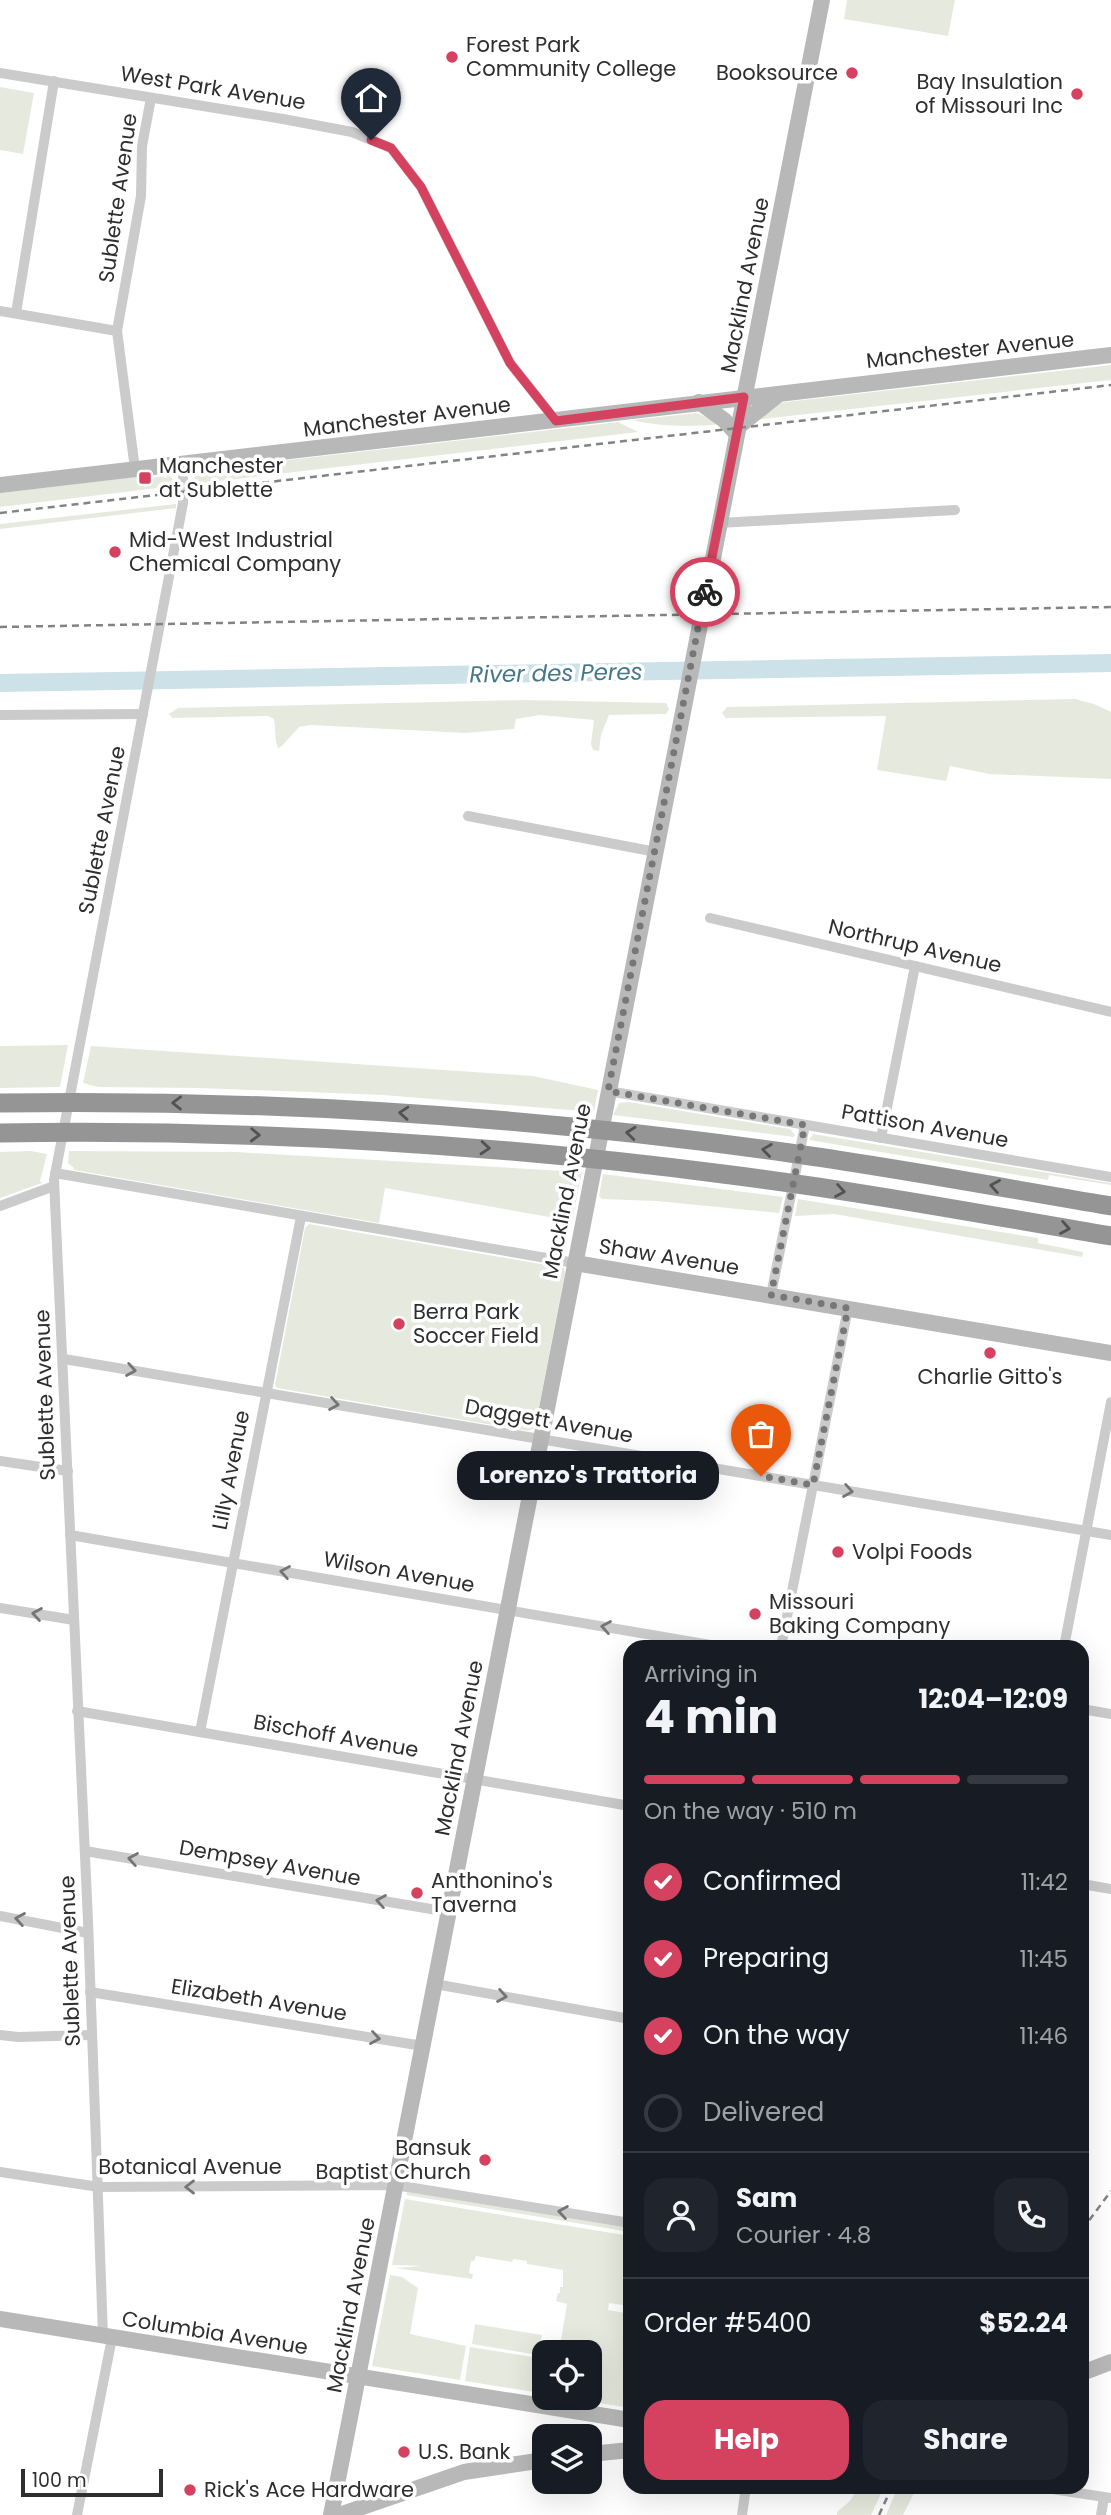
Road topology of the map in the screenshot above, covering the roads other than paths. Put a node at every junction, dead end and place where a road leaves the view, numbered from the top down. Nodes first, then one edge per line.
1 (822, 0) edge
2 (0, 73) edge
3 (54, 81) junction
4 (151, 98) junction
5 (0, 311) edge
6 (16, 313) junction
7 (117, 331) junction
8 (1111, 355) edge
9 (780, 393) junction
10 (744, 397) junction
11 (699, 402) junction
12 (556, 421) junction
13 (737, 430) junction
14 (183, 464) junction
15 (135, 469) junction
16 (0, 485) edge
17 (955, 510) dead end
18 (719, 523) junction
19 (144, 709) junction
20 (0, 715) edge
21 (468, 816) dead end
22 (656, 852) junction
23 (710, 918) dead end
24 (915, 966) junction
25 (1111, 1012) edge
26 (608, 1091) junction
27 (0, 1103) edge
28 (805, 1125) junction
29 (0, 1133) edge
30 (881, 1138) junction
31 (55, 1173) junction
32 (1111, 1177) edge
33 (54, 1186) junction
34 (0, 1206) edge
35 (1111, 1206) edge
36 (302, 1217) junction
37 (1111, 1236) edge
38 (575, 1263) junction
39 (771, 1295) junction
40 (848, 1308) junction
41 (1111, 1353) edge
42 (64, 1359) junction
43 (266, 1393) junction
44 (1111, 1402) edge
45 (541, 1439) junction
46 (0, 1461) edge
47 (68, 1471) junction
48 (813, 1485) junction
49 (1087, 1531) junction
50 (70, 1535) junction
51 (1111, 1535) edge
52 (233, 1563) junction
53 (0, 1608) edge
54 (507, 1610) junction
55 (74, 1620) junction
56 (681, 1640) edge
57 (781, 1640) edge
58 (1065, 1640) edge
59 (1089, 1710) edge
60 (77, 1711) junction
61 (1111, 1714) edge
62 (200, 1732) junction
63 (474, 1779) junction
64 (623, 1805) edge
65 (85, 1851) junction
66 (1089, 1885) edge
67 (1111, 1889) edge
68 (449, 1912) junction
69 (0, 1916) edge
70 (88, 1933) junction
71 (435, 1984) junction
72 (90, 1992) junction
73 (623, 2018) edge
74 (0, 2035) edge
75 (91, 2035) junction
76 (423, 2046) junction
77 (0, 2172) edge
78 (396, 2185) junction
79 (99, 2187) junction
80 (623, 2222) edge
81 (0, 2319) edge
82 (108, 2337) junction
83 (1111, 2362) edge
84 (1089, 2370) edge
85 (358, 2377) junction
86 (623, 2419) edge
87 (623, 2449) edge
88 (602, 2452) edge
89 (532, 2462) edge
90 (745, 2494) edge
91 (1083, 2494) edge
92 (1108, 2498) edge
93 (77, 2515) edge
94 (331, 2515) edge
95 (339, 2515) edge
96 (742, 2515) edge
97 (1101, 2515) edge

1 - 10 street, Macklind Avenue
2 - 3 street, West Park Avenue
3 - 4 street, West Park Avenue
3 - 6 street
4 - 7 street, Sublette Avenue
4 - 12 street, West Park Avenue
5 - 6 street
6 - 7 street
7 - 15 street, Sublette Avenue
8 - 9 street, Manchester Avenue
9 - 10 street, Manchester Avenue
9 - 13 street
10 - 11 street, Manchester Avenue
10 - 13 street, Macklind Avenue
11 - 12 street, Manchester Avenue
11 - 13 street
12 - 14 street, Manchester Avenue
13 - 18 street, Macklind Avenue
14 - 15 street, Manchester Avenue
14 - 19 street, Sublette Avenue
15 - 16 street, Manchester Avenue
17 - 18 street
18 - 22 street, Macklind Avenue
19 - 20 street
19 - 31 street, Sublette Avenue
21 - 22 street
22 - 26 street, Macklind Avenue
23 - 24 street, Northrup Avenue
24 - 25 street, Northrup Avenue
24 - 30 street
26 - 28 street, Pattison Avenue
26 - 38 street, Macklind Avenue
35 -> 27 highway
28 - 30 street, Pattison Avenue
28 - 39 street
29 -> 37 highway
30 - 32 street, Pattison Avenue
31 - 33 street, Sublette Avenue
31 - 36 street, Shaw Avenue
33 - 34 street
33 - 42 street, Sublette Avenue
36 - 38 street, Shaw Avenue
36 - 43 street, Lilly Avenue
38 - 39 street, Shaw Avenue
38 - 45 street, Macklind Avenue
39 - 40 street, Shaw Avenue
40 - 41 street, Shaw Avenue
40 - 48 street
42 -> 43 street, Daggett Avenue
42 - 47 street, Sublette Avenue
43 -> 45 street, Daggett Avenue
43 - 52 street, Lilly Avenue
44 - 49 street
45 - 48 street, Daggett Avenue
45 - 54 street, Macklind Avenue
46 - 47 street
47 - 50 street, Sublette Avenue
48 -> 49 street, Daggett Avenue
48 - 57 street
49 - 51 street, Daggett Avenue
49 - 58 street
50 - 52 street, Wilson Avenue
50 - 55 street, Sublette Avenue
54 -> 52 street, Wilson Avenue
52 - 62 street, Lilly Avenue
55 -> 53 street
56 -> 54 street, Wilson Avenue
54 - 63 street, Macklind Avenue
55 - 60 street, Sublette Avenue
59 - 61 street
60 - 62 street, Bischoff Avenue
60 - 65 street, Sublette Avenue
62 - 63 street, Bischoff Avenue
63 - 64 street, Bischoff Avenue
63 - 68 street, Macklind Avenue
68 -> 65 street, Dempsey Avenue
65 - 70 street, Sublette Avenue
66 - 67 street
68 - 71 street, Macklind Avenue
70 -> 69 street
70 - 72 street, Sublette Avenue
71 -> 73 street
71 - 76 street, Macklind Avenue
72 - 75 street, Sublette Avenue
72 -> 76 street, Elizabeth Avenue
74 - 75 street
75 - 79 street, Sublette Avenue
76 - 78 street, Macklind Avenue
77 - 79 street, Botanical Avenue
78 -> 79 street, Botanical Avenue
80 -> 78 street, Botanical Avenue
78 - 85 street, Macklind Avenue
79 - 82 street, Sublette Avenue
81 - 82 street, Columbia Avenue
82 - 85 street, Columbia Avenue
82 - 93 street, Sublette Avenue
83 - 84 street
85 - 86 street, Columbia Avenue
85 - 94 street, Macklind Avenue
87 - 88 street
89 - 95 street
90 - 96 street
91 - 92 street
92 - 97 street

